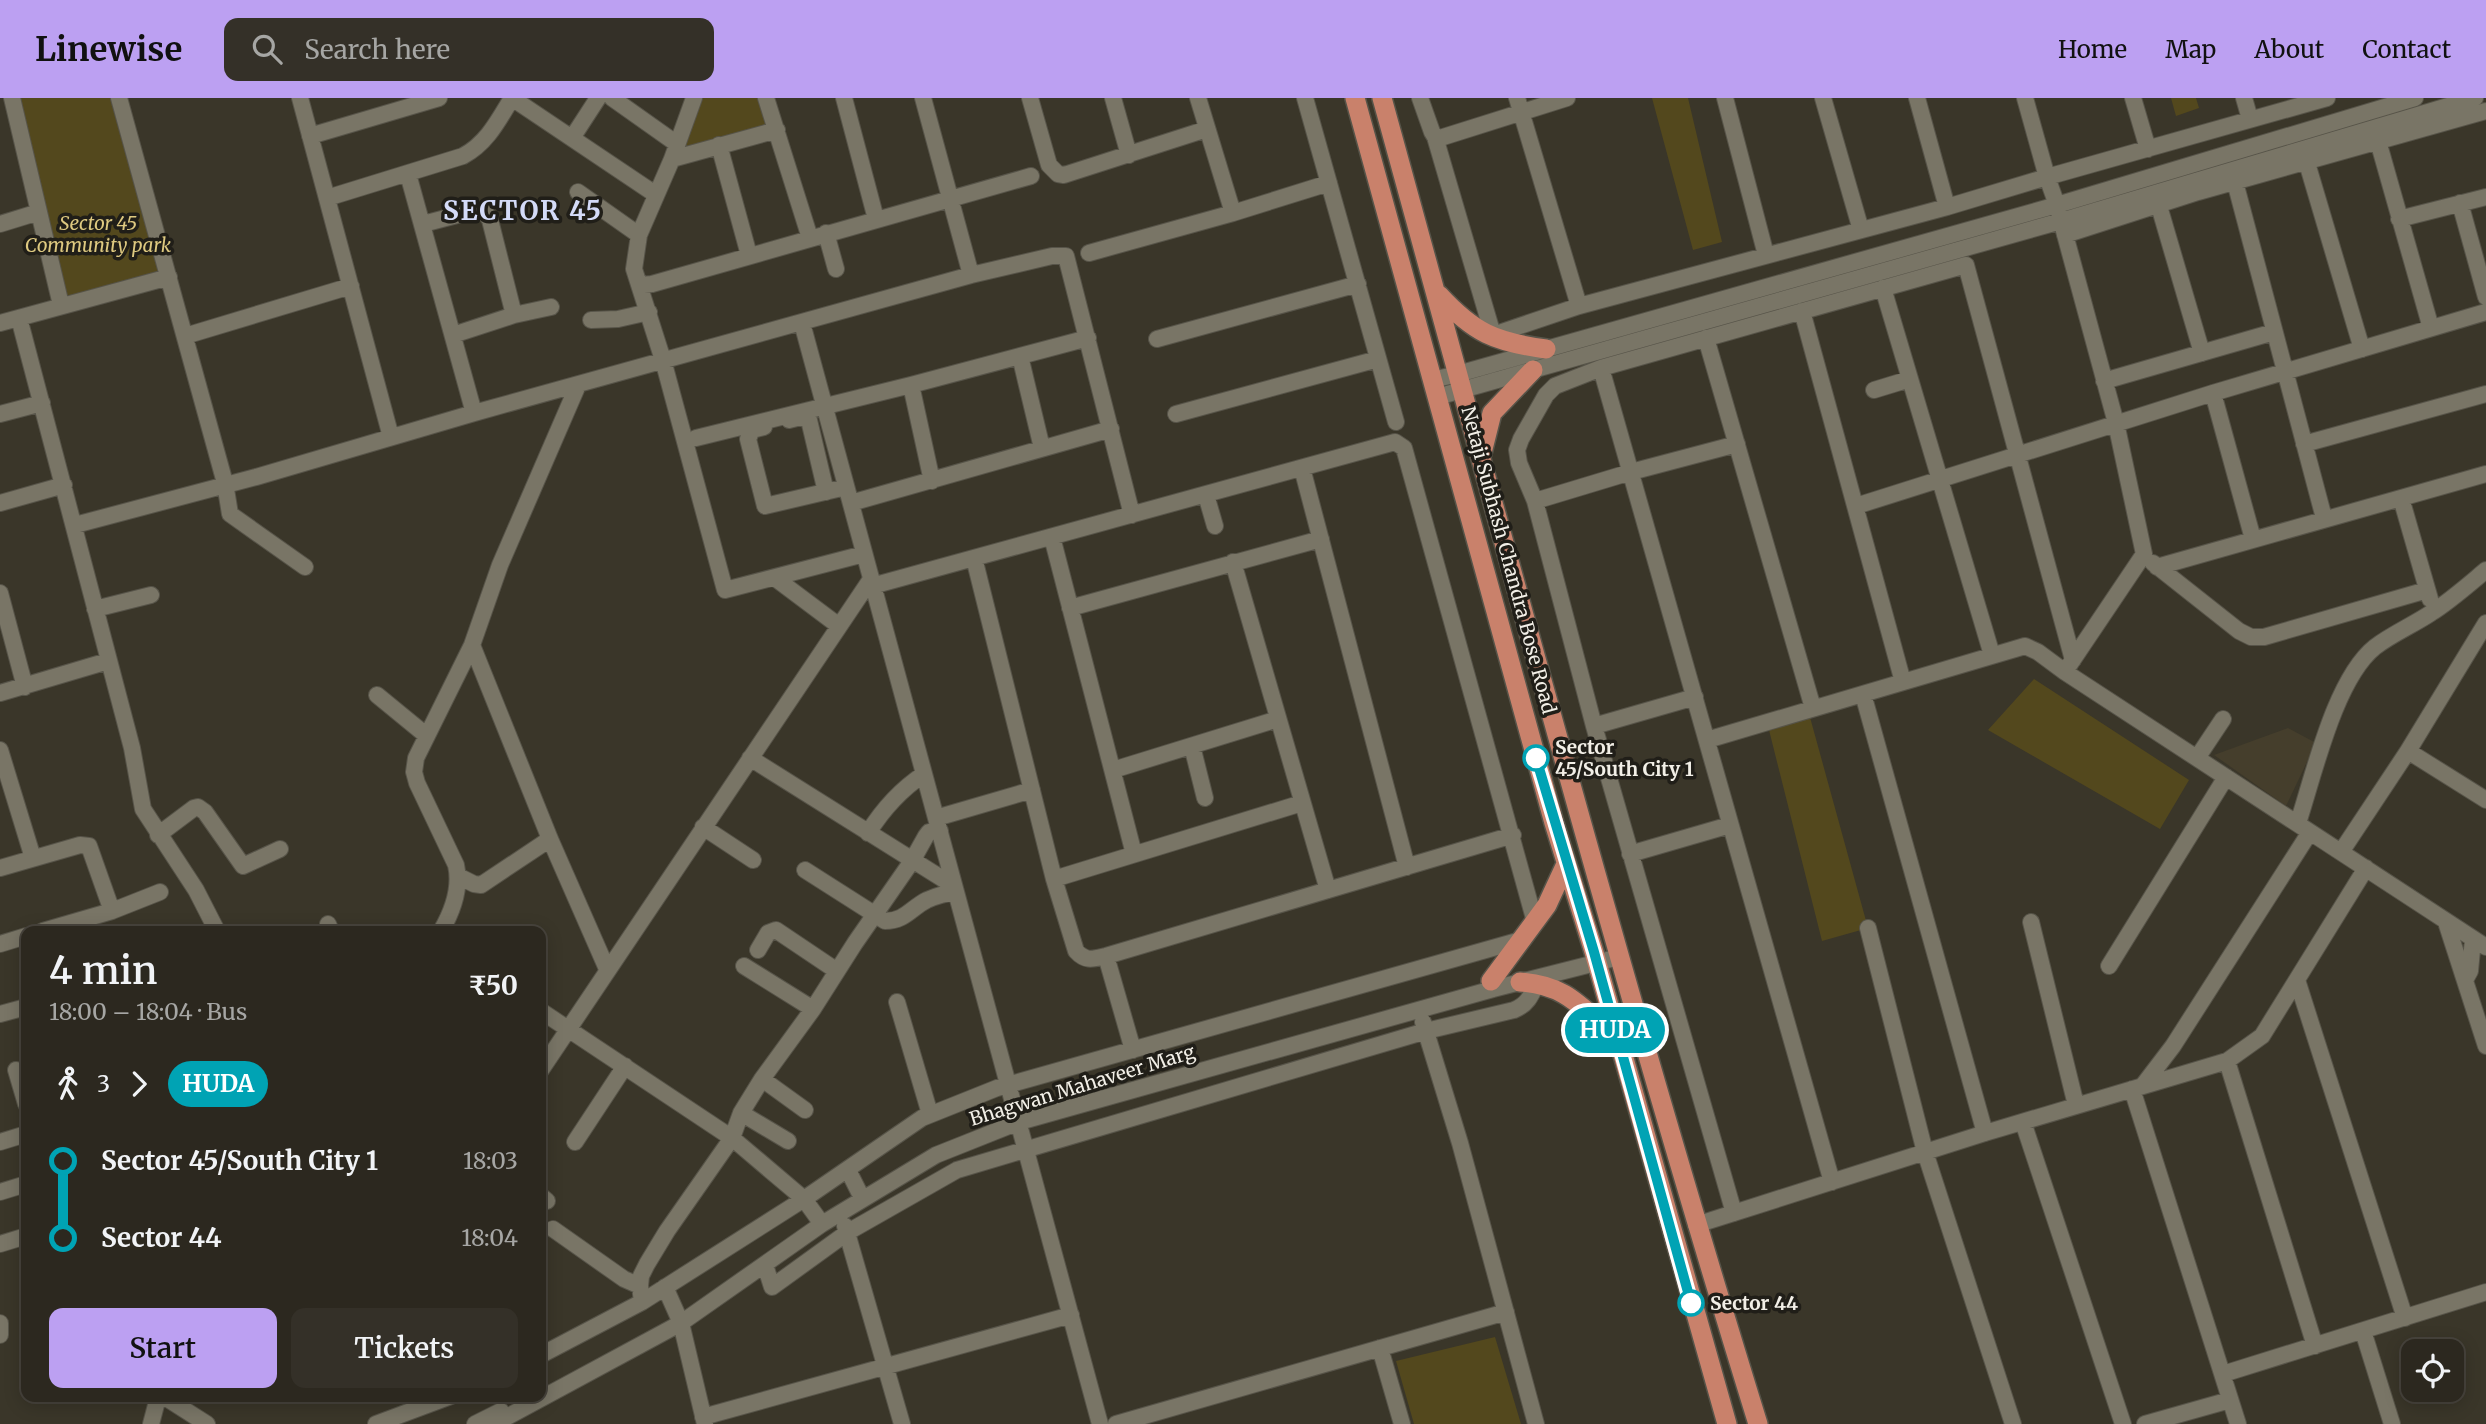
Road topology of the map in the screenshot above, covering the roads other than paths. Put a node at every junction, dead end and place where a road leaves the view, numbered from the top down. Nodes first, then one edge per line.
1 (12, 98) edge
2 (119, 98) edge
3 (300, 98) edge
4 (439, 98) edge
5 (512, 98) edge
6 (598, 98) edge
7 (612, 98) edge
8 (694, 98) edge
9 (766, 98) edge
10 (844, 98) edge
11 (923, 98) edge
12 (1030, 98) edge
13 (1113, 98) edge
14 (1198, 98) edge
15 (1305, 98) edge
16 (1355, 98) edge
17 (1382, 98) edge
18 (1420, 98) edge
19 (1567, 98) edge
20 (1724, 98) edge
21 (1823, 98) edge
22 (1917, 98) edge
23 (2025, 98) edge
24 (2133, 98) edge
25 (2244, 98) edge
26 (2415, 98) edge
27 (2475, 98) edge
28 (2321, 99) edge
29 (389, 105) edge
30 (1520, 105) edge
31 (2486, 111) edge
32 (2250, 119) junction
33 (1207, 129) junction
34 (777, 130) junction
35 (310, 136) junction
36 (1435, 137) junction
37 (572, 138) junction
38 (2378, 141) junction
39 (719, 145) junction
40 (2148, 149) junction
41 (675, 151) junction
42 (1129, 155) junction
43 (2307, 163) junction
44 (408, 174) junction
45 (1031, 176) dead end
46 (2047, 177) junction
47 (1329, 183) junction
48 (2235, 183) junction
49 (578, 192) dead end
50 (655, 194) junction
51 (2486, 197) edge
52 (327, 198) junction
53 (950, 199) junction
54 (2460, 203) junction
55 (2159, 206) junction
56 (1947, 207) junction
57 (40, 212) junction
58 (1233, 213) junction
59 (876, 219) junction
60 (2399, 219) junction
61 (2061, 220) junction
62 (0, 223) edge
63 (423, 224) junction
64 (1861, 230) junction
65 (826, 233) junction
66 (639, 234) junction
67 (810, 238) junction
68 (1089, 253) dead end
69 (749, 255) junction
70 (1766, 256) junction
71 (836, 269) dead end
72 (971, 275) junction
73 (169, 277) junction
74 (1357, 284) junction
75 (641, 285) junction
76 (351, 286) junction
77 (1883, 288) junction
78 (1436, 292) junction
79 (2486, 297) edge
80 (61, 305) junction
81 (1580, 306) junction
82 (551, 307) dead end
83 (1802, 311) junction
84 (649, 312) junction
85 (2486, 312) edge
86 (514, 315) junction
87 (19, 318) junction
88 (591, 320) dead end
89 (0, 323) edge
90 (802, 323) junction
91 (2431, 328) junction
92 (2274, 332) junction
93 (453, 335) junction
94 (185, 336) junction
95 (1088, 338) junction
96 (1706, 338) junction
97 (1157, 339) dead end
98 (1546, 349) junction
99 (2362, 349) junction
100 (2202, 353) junction
101 (1020, 356) junction
102 (1378, 359) junction
103 (663, 360) junction
104 (1601, 368) junction
105 (1533, 370) junction
106 (2285, 371) junction
107 (1910, 379) junction
108 (2104, 381) junction
109 (1460, 382) junction
110 (578, 385) junction
111 (911, 385) junction
112 (1434, 388) junction
113 (1874, 390) dead end
114 (2213, 393) junction
115 (2486, 394) edge
116 (42, 403) junction
117 (824, 406) junction
118 (474, 413) junction
119 (0, 414) edge
120 (1176, 414) dead end
121 (1396, 422) dead end
122 (2116, 423) junction
123 (1111, 429) junction
124 (391, 437) junction
125 (696, 438) dead end
126 (1737, 444) junction
127 (2304, 444) junction
128 (1042, 448) junction
129 (2019, 456) junction
130 (1481, 458) junction
131 (1302, 468) junction
132 (1631, 472) junction
133 (2486, 474) edge
134 (1940, 480) junction
135 (932, 481) junction
136 (225, 484) junction
137 (64, 485) junction
138 (826, 492) junction
139 (1206, 495) junction
140 (849, 496) junction
141 (2400, 498) junction
142 (1535, 501) junction
143 (0, 503) edge
144 (1856, 506) junction
145 (1132, 515) junction
146 (771, 517) dead end
147 (2324, 518) junction
148 (75, 525) junction
149 (1215, 526) dead end
150 (1052, 537) junction
151 (1321, 539) junction
152 (2253, 539) junction
153 (864, 554) junction
154 (2144, 554) junction
155 (974, 558) junction
156 (1233, 562) junction
157 (305, 567) dead end
158 (2157, 568) junction
159 (2486, 570) edge
160 (775, 578) junction
161 (872, 583) junction
162 (2427, 590) junction
163 (150, 595) dead end
164 (1, 601) edge
165 (1070, 608) junction
166 (95, 609) junction
167 (2433, 612) junction
168 (2486, 623) edge
169 (839, 626) junction
170 (472, 645) junction
171 (1992, 655) junction
172 (108, 661) junction
173 (2069, 666) junction
174 (1903, 682) junction
175 (25, 687) junction
176 (0, 693) edge
177 (1863, 694) junction
178 (377, 695) dead end
179 (1695, 697) junction
180 (1813, 708) junction
181 (1278, 719) junction
182 (2223, 719) dead end
183 (1594, 726) junction
184 (427, 736) junction
185 (1707, 740) junction
186 (1192, 746) junction
187 (0, 750) edge
188 (2408, 751) junction
189 (750, 758) junction
190 (2197, 758) junction
191 (1112, 770) junction
192 (924, 774) junction
193 (2226, 777) junction
194 (4, 778) edge
195 (1032, 790) junction
196 (1205, 798) dead end
197 (2486, 800) edge
198 (1302, 803) junction
199 (938, 825) junction
200 (1730, 825) junction
201 (703, 827) junction
202 (2304, 827) junction
203 (869, 833) junction
204 (158, 835) junction
205 (1513, 835) junction
206 (551, 839) junction
207 (280, 849) dead end
208 (2340, 852) junction
209 (1135, 854) junction
210 (1630, 854) junction
211 (33, 859) junction
212 (753, 860) dead end
213 (912, 861) junction
214 (1566, 864) junction
215 (1407, 867) junction
216 (0, 868) edge
217 (2366, 868) junction
218 (805, 870) dead end
219 (458, 876) junction
220 (1054, 879) junction
221 (955, 889) junction
222 (1328, 890) junction
223 (160, 892) dead end
224 (112, 911) junction
225 (874, 914) junction
226 (1535, 922) junction
227 (2031, 922) dead end
228 (2446, 922) junction
229 (60, 926) edge
230 (215, 926) edge
231 (445, 926) edge
232 (1868, 928) dead end
233 (21, 938) edge
234 (1521, 940) junction
235 (2479, 943) edge
236 (0, 944) edge
237 (758, 950) dead end
238 (1617, 952) junction
239 (1106, 956) junction
240 (1595, 958) junction
241 (744, 966) dead end
242 (2109, 966) dead end
243 (607, 970) junction
244 (836, 971) junction
245 (2297, 980) junction
246 (2465, 980) junction
247 (1491, 981) junction
248 (1528, 983) junction
249 (897, 1002) dead end
250 (21, 1008) edge
251 (813, 1009) junction
252 (1420, 1010) junction
253 (0, 1014) edge
254 (546, 1014) edge
255 (568, 1028) junction
256 (1426, 1031) junction
257 (1618, 1039) junction
258 (2486, 1046) edge
259 (1133, 1050) junction
260 (546, 1062) edge
261 (2227, 1062) junction
262 (625, 1066) junction
263 (1651, 1067) junction
264 (14, 1071) edge
265 (1627, 1072) junction
266 (762, 1079) junction
267 (1009, 1085) junction
268 (2138, 1087) junction
269 (21, 1090) edge
270 (2076, 1105) junction
271 (805, 1110) dead end
272 (741, 1113) junction
273 (930, 1114) junction
274 (1017, 1118) junction
275 (2023, 1122) junction
276 (1985, 1133) junction
277 (21, 1136) edge
278 (732, 1138) junction
279 (788, 1141) dead end
280 (0, 1142) edge
281 (575, 1142) dead end
282 (1026, 1149) junction
283 (1925, 1152) junction
284 (848, 1170) junction
285 (1832, 1181) junction
286 (21, 1186) edge
287 (0, 1192) edge
288 (859, 1192) junction
289 (804, 1199) junction
290 (1734, 1213) junction
291 (840, 1214) junction
292 (817, 1217) junction
293 (1696, 1225) junction
294 (553, 1229) dead end
295 (848, 1232) junction
296 (21, 1238) edge
297 (0, 1244) edge
298 (765, 1265) junction
299 (665, 1287) junction
300 (2486, 1292) edge
301 (641, 1294) junction
302 (1506, 1312) junction
303 (1071, 1315) junction
304 (2405, 1318) junction
305 (679, 1319) junction
306 (0, 1323) edge
307 (2363, 1331) junction
308 (0, 1335) edge
309 (2315, 1346) junction
310 (1380, 1348) junction
311 (546, 1352) edge
312 (886, 1367) junction
313 (2223, 1374) junction
314 (546, 1388) edge
315 (546, 1394) edge
316 (2230, 1399) junction
317 (156, 1402) edge
318 (435, 1402) edge
319 (518, 1402) edge
320 (533, 1402) edge
321 (189, 1403) edge
322 (704, 1420) edge
323 (151, 1424) edge
324 (207, 1424) edge
325 (376, 1424) edge
326 (475, 1424) edge
327 (494, 1424) edge
328 (902, 1424) edge
329 (1101, 1424) edge
330 (1116, 1424) edge
331 (1402, 1424) edge
332 (1536, 1424) edge
333 (1727, 1424) edge
334 (1758, 1424) edge
335 (2013, 1424) edge
336 (2123, 1424) edge
337 (2145, 1424) edge
338 (2238, 1424) edge
339 (2392, 1424) edge

1 - 57 street
2 - 73 street
3 - 35 street
4 - 29 street
5 - 37 street
5 - 44 street
6 - 37 street
7 - 41 street
8 - 41 street
9 - 34 street
10 - 59 street
11 - 53 street
12 - 42 street
13 - 42 street
14 - 33 street
15 - 47 street
16 - 112 main road, Netaji Subhash Chandra Bose Road
17 - 78 main road, Netaji Subhash Chandra Bose Road
18 - 36 street
19 - 30 street
20 - 70 street
21 - 64 street
22 - 56 street
23 - 46 street
24 - 40 street
25 - 32 street
26 - 61 street
27 - 61 street
28 - 32 street
29 - 35 street
30 - 36 street
30 - 81 street
31 - 38 street
32 - 40 street
33 - 42 street
33 - 58 street
34 - 39 street
34 - 67 street
35 - 52 street
36 - 81 street
37 - 50 street
38 - 43 street
38 - 60 street
39 - 41 street
39 - 69 street
40 - 46 street
41 - 50 street
43 - 48 street
43 - 99 street
44 - 52 street
44 - 63 street
45 - 53 street
46 - 56 street
46 - 61 street
47 - 58 street
47 - 74 street
48 - 55 street
48 - 92 street
49 - 66 street
50 - 66 street
51 - 54 street
52 - 76 street
53 - 59 street
53 - 72 street
54 - 60 street
54 - 79 street
55 - 61 street
55 - 100 street
56 - 64 street
57 - 62 street
57 - 80 street
58 - 68 street
59 - 65 street
60 - 91 street
61 - 98 street
61 - 105 street
61 - 108 street
63 - 86 street
63 - 93 street
64 - 70 street
65 - 67 street
65 - 71 street
66 - 75 street
67 - 69 street
69 - 75 street
70 - 81 street
72 - 90 street
72 - 95 street
73 - 80 street
73 - 94 street
74 - 97 street
74 - 102 street
75 - 84 street
76 - 94 street
76 - 124 street
77 - 83 street
77 - 107 street
77 - 129 street
78 - 98 main road
78 - 109 main road, Netaji Subhash Chandra Bose Road
80 - 87 street
82 - 86 street
83 - 96 street
83 - 144 street
84 - 88 street
84 - 103 street
85 - 91 street
86 - 93 street
87 - 89 street
87 - 116 street
90 - 103 street
90 - 117 street
91 - 99 street
92 - 100 street
92 - 106 street
93 - 118 street
94 - 136 street
95 - 101 street
95 - 123 street
96 - 104 street
96 - 126 street
98 - 109 street
99 - 106 street
100 - 108 street
101 - 111 street
101 - 128 street
102 - 120 street
102 - 121 street
103 - 110 street
103 - 160 street
104 - 132 street
104 - 142 street
105 - 109 street
105 - 130 main road
106 - 114 street
106 - 127 street
107 - 113 street
107 - 134 street
108 - 122 street
109 - 112 street
109 - 130 main road, Netaji Subhash Chandra Bose Road
110 - 118 street
110 - 170 street
111 - 117 street
111 - 135 street
112 - 214 main road, Netaji Subhash Chandra Bose Road
114 - 122 street
114 - 152 street
115 - 127 street
116 - 119 street
116 - 137 street
117 - 125 street
117 - 140 street
118 - 124 street
122 - 129 street
122 - 154 street
123 - 128 street
123 - 145 street
124 - 136 street
126 - 132 street
126 - 180 street
127 - 147 street
128 - 135 street
129 - 134 street
129 - 173 street
130 - 238 main road, Netaji Subhash Chandra Bose Road
131 - 139 street
131 - 151 street
131 - 205 street
132 - 142 street
132 - 179 street
133 - 141 street
134 - 144 street
134 - 171 street
135 - 140 street
136 - 148 street
136 - 157 street
137 - 143 street
137 - 148 street
138 - 138 street
138 - 140 street
139 - 145 street
139 - 149 street
140 - 146 street
140 - 153 street
141 - 147 street
141 - 162 street
142 - 183 street
144 - 174 street
145 - 150 street
147 - 152 street
148 - 166 street
150 - 155 street
150 - 165 street
151 - 156 street
151 - 215 street
152 - 158 street
153 - 160 street
153 - 161 street
154 - 158 street
154 - 173 street
155 - 161 street
155 - 195 street
156 - 165 street
156 - 181 street
158 - 162 street
159 - 167 street
160 - 169 street
161 - 169 street
161 - 192 street
162 - 167 street
163 - 166 street
164 - 175 street
165 - 191 street
166 - 172 street
167 - 202 street
168 - 188 street
169 - 189 street
170 - 184 street
170 - 206 street
171 - 173 street
171 - 174 street
172 - 175 street
172 - 204 street
173 - 190 street
174 - 177 street
175 - 176 street
177 - 180 street
177 - 276 street
178 - 184 street
179 - 183 street
179 - 185 street
180 - 185 street
181 - 186 street
181 - 198 street
182 - 190 street
183 - 210 street
184 - 219 street
185 - 200 street
186 - 191 street
186 - 196 street
187 - 194 street
188 - 197 street
188 - 208 street
189 - 201 street
189 - 203 street
190 - 193 street
191 - 209 street
192 - 199 street
192 - 203 street
193 - 202 street
193 - 242 street
194 - 211 street
195 - 199 street
195 - 220 street
198 - 209 street
198 - 222 street
199 - 213 street
199 - 221 street
200 - 210 street
200 - 285 street
201 - 212 street
201 - 243 street
202 - 208 street
202 - 268 street
203 - 213 street
204 - 207 street
204 - 230 street
205 - 215 street
205 - 226 street
206 - 219 street
206 - 243 street
208 - 217 street
209 - 220 street
210 - 290 street
211 - 216 street
211 - 224 street
213 - 221 street
213 - 225 street
214 - 226 main road
214 - 240 main road, Netaji Subhash Chandra Bose Road
215 - 222 street
217 - 228 street
217 - 245 street
218 - 225 street
219 - 231 street
220 - 239 street
221 - 225 street
221 - 267 street
222 - 239 street
223 - 224 street
224 - 229 street
225 - 244 street
226 - 234 main road
227 - 270 street
228 - 235 street
228 - 246 street
232 - 283 street
233 - 236 street
234 - 247 main road
234 - 259 street
235 - 246 street
237 - 244 street
238 - 240 street, Bhagwan Mahaveer Marg
238 - 263 main road, Netaji Subhash Chandra Bose Road
239 - 259 street
240 - 247 street, Bhagwan Mahaveer Marg
240 - 248 street, Bhagwan Mahaveer Marg
240 - 257 main road, Netaji Subhash Chandra Bose Road
241 - 251 street
243 - 255 street
244 - 251 street
245 - 261 street
245 - 304 street
246 - 258 street
247 - 274 street, Bhagwan Mahaveer Marg
248 - 252 street, Bhagwan Mahaveer Marg
248 - 256 street
248 - 257 main road
249 - 273 street
250 - 253 street
251 - 266 street
252 - 256 street
252 - 274 street, Bhagwan Mahaveer Marg
254 - 255 street
255 - 260 street
255 - 262 street
256 - 282 street
256 - 302 street
257 - 265 main road, Netaji Subhash Chandra Bose Road
259 - 267 street
261 - 268 street
261 - 309 street
262 - 278 street
262 - 281 street
263 - 265 main road
263 - 293 main road, Netaji Subhash Chandra Bose Road
264 - 269 street
265 - 333 main road, Netaji Subhash Chandra Bose Road
266 - 271 street
266 - 272 street
267 - 273 street
267 - 274 street
268 - 270 street
268 - 313 street
270 - 275 street
272 - 278 street
272 - 279 street
273 - 284 street
274 - 282 street
274 - 288 street, Bhagwan Mahaveer Marg
274 - 291 street, Bhagwan Mahaveer Marg
275 - 276 street
275 - 336 street
276 - 283 street
277 - 280 street
278 - 289 street
278 - 301 street
282 - 295 street
282 - 303 street
283 - 285 street
283 - 335 street
284 - 288 street
284 - 289 street
285 - 290 street
286 - 287 street
288 - 292 street, Bhagwan Mahaveer Marg
289 - 292 street
289 - 299 street
290 - 293 street
291 - 295 street
291 - 298 street, Bhagwan Mahaveer Marg
292 - 305 street, Bhagwan Mahaveer Marg
293 - 334 main road, Netaji Subhash Chandra Bose Road
294 - 301 street
295 - 298 street
295 - 312 street
296 - 297 street
298 - 305 street, Bhagwan Mahaveer Marg
299 - 301 street
299 - 305 street
300 - 304 street
301 - 311 street
302 - 310 street
302 - 332 street
303 - 312 street
303 - 329 street
304 - 307 street
305 - 314 street, Bhagwan Mahaveer Marg
305 - 315 street, Bhagwan Mahaveer Marg
305 - 322 street
306 - 308 street
307 - 309 street
307 - 339 street
309 - 313 street
310 - 330 street
310 - 331 street
312 - 322 street
312 - 328 street
313 - 316 street
316 - 337 street
316 - 338 street
317 - 323 street
318 - 325 street
319 - 326 street
320 - 327 street, Bhagwan Mahaveer Marg
321 - 324 street

